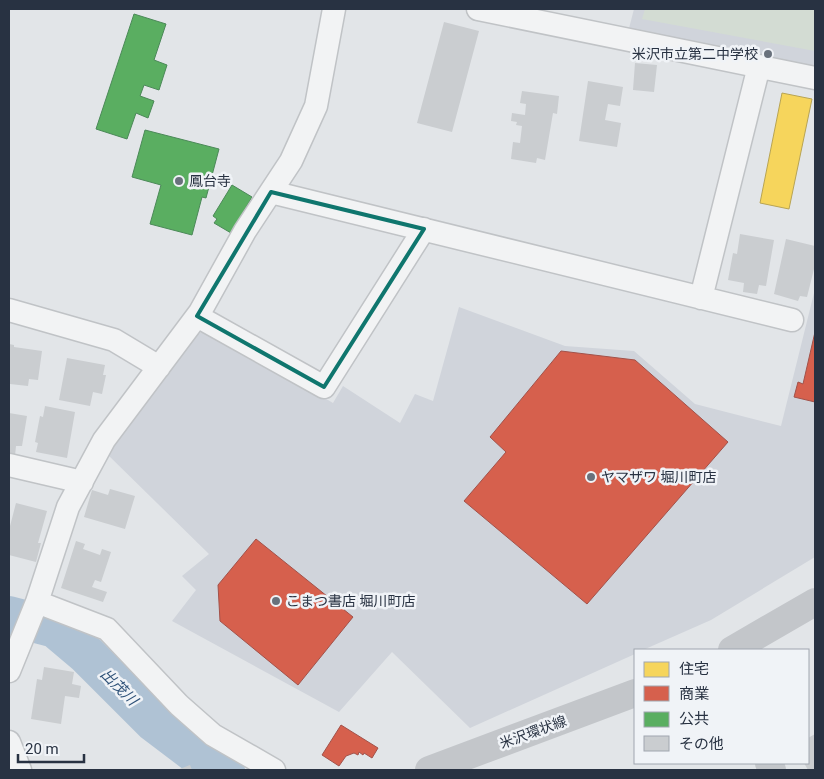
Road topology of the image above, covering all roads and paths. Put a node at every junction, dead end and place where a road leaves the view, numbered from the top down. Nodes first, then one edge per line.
1 (334, 9) edge
2 (478, 9) edge
3 (759, 66) junction
4 (815, 78) edge
5 (271, 192) junction
6 (424, 229) junction
7 (701, 298) junction
8 (9, 310) edge
9 (197, 316) junction
10 (792, 320) dead end
11 (159, 368) junction
12 (9, 464) edge
13 (82, 482) junction
14 (37, 602) junction
15 (815, 602) edge
16 (734, 649) edge
17 (9, 671) edge
18 (634, 693) edge
19 (9, 742) edge
20 (20, 770) edge
21 (274, 770) edge
22 (430, 770) edge

1 - 5 street
2 - 3 street
3 - 4 street
3 - 7 street
5 - 6 street
5 - 9 street
6 - 7 street
6 - 9 street
7 - 10 street
8 - 11 street
9 - 11 street
11 - 13 street
12 - 13 street
13 - 14 street
14 - 17 street
14 - 21 street
15 - 16 main road
18 - 22 main road, 米沢環状線
19 - 20 street

